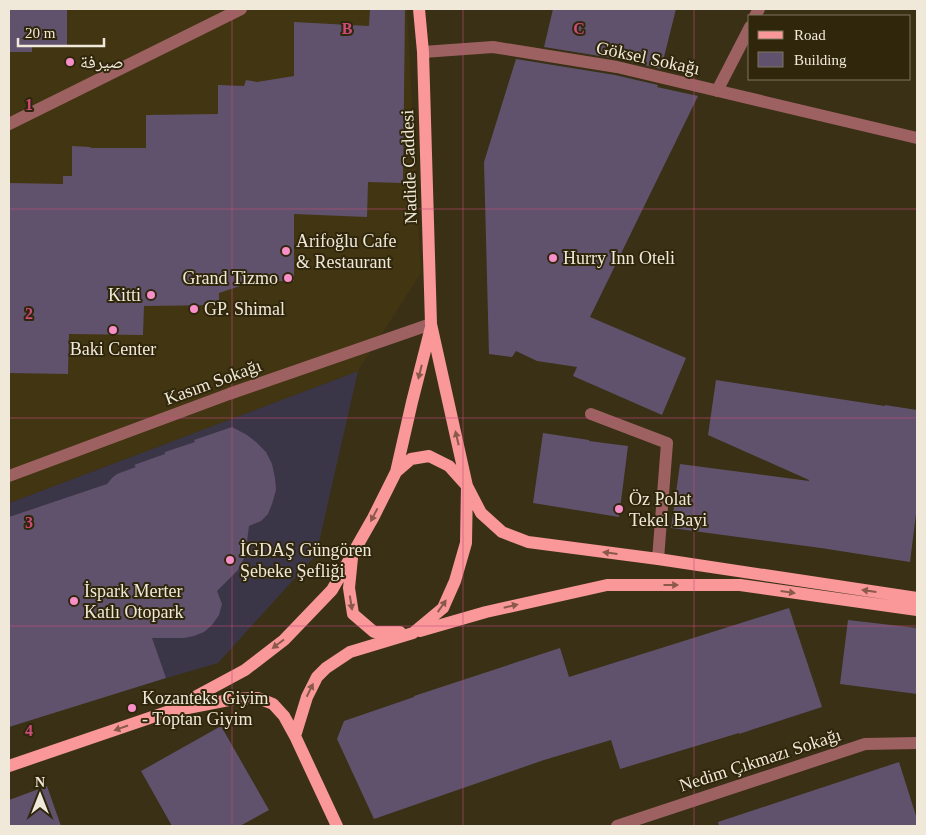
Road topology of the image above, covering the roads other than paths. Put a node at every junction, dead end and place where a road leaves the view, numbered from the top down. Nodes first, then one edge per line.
1 (241, 9) edge
2 (419, 9) edge
3 (748, 31) edge
4 (424, 52) junction
5 (717, 91) junction
6 (9, 124) edge
7 (917, 138) edge
8 (432, 324) junction
9 (592, 414) dead end
10 (396, 472) junction
11 (9, 476) edge
12 (468, 486) junction
13 (352, 554) junction
14 (658, 559) junction
15 (917, 598) edge
16 (917, 610) edge
17 (413, 633) junction
18 (167, 712) junction
19 (295, 736) junction
20 (917, 743) edge
21 (9, 766) edge
22 (337, 826) edge
23 (617, 826) edge

1 - 6 street
2 - 4 main road, Nadide Caddesi
3 - 5 street, Göksel Sokağı
4 - 5 street, Göksel Sokağı
4 - 8 main road, Nadide Caddesi
5 - 7 street, Göksel Sokağı
8 -> 10 main road
8 - 11 street, Kasım Sokağı
12 -> 8 main road
9 - 14 street
10 - 12 main road
10 -> 13 main road
14 -> 12 main road
17 -> 12 main road
13 -> 17 main road
13 -> 18 main road
15 -> 14 main road
17 -> 16 main road
19 -> 17 main road
18 - 19 main road
18 -> 21 main road
19 - 22 main road
20 - 23 street, Nedim Çıkmazı Sokağı

